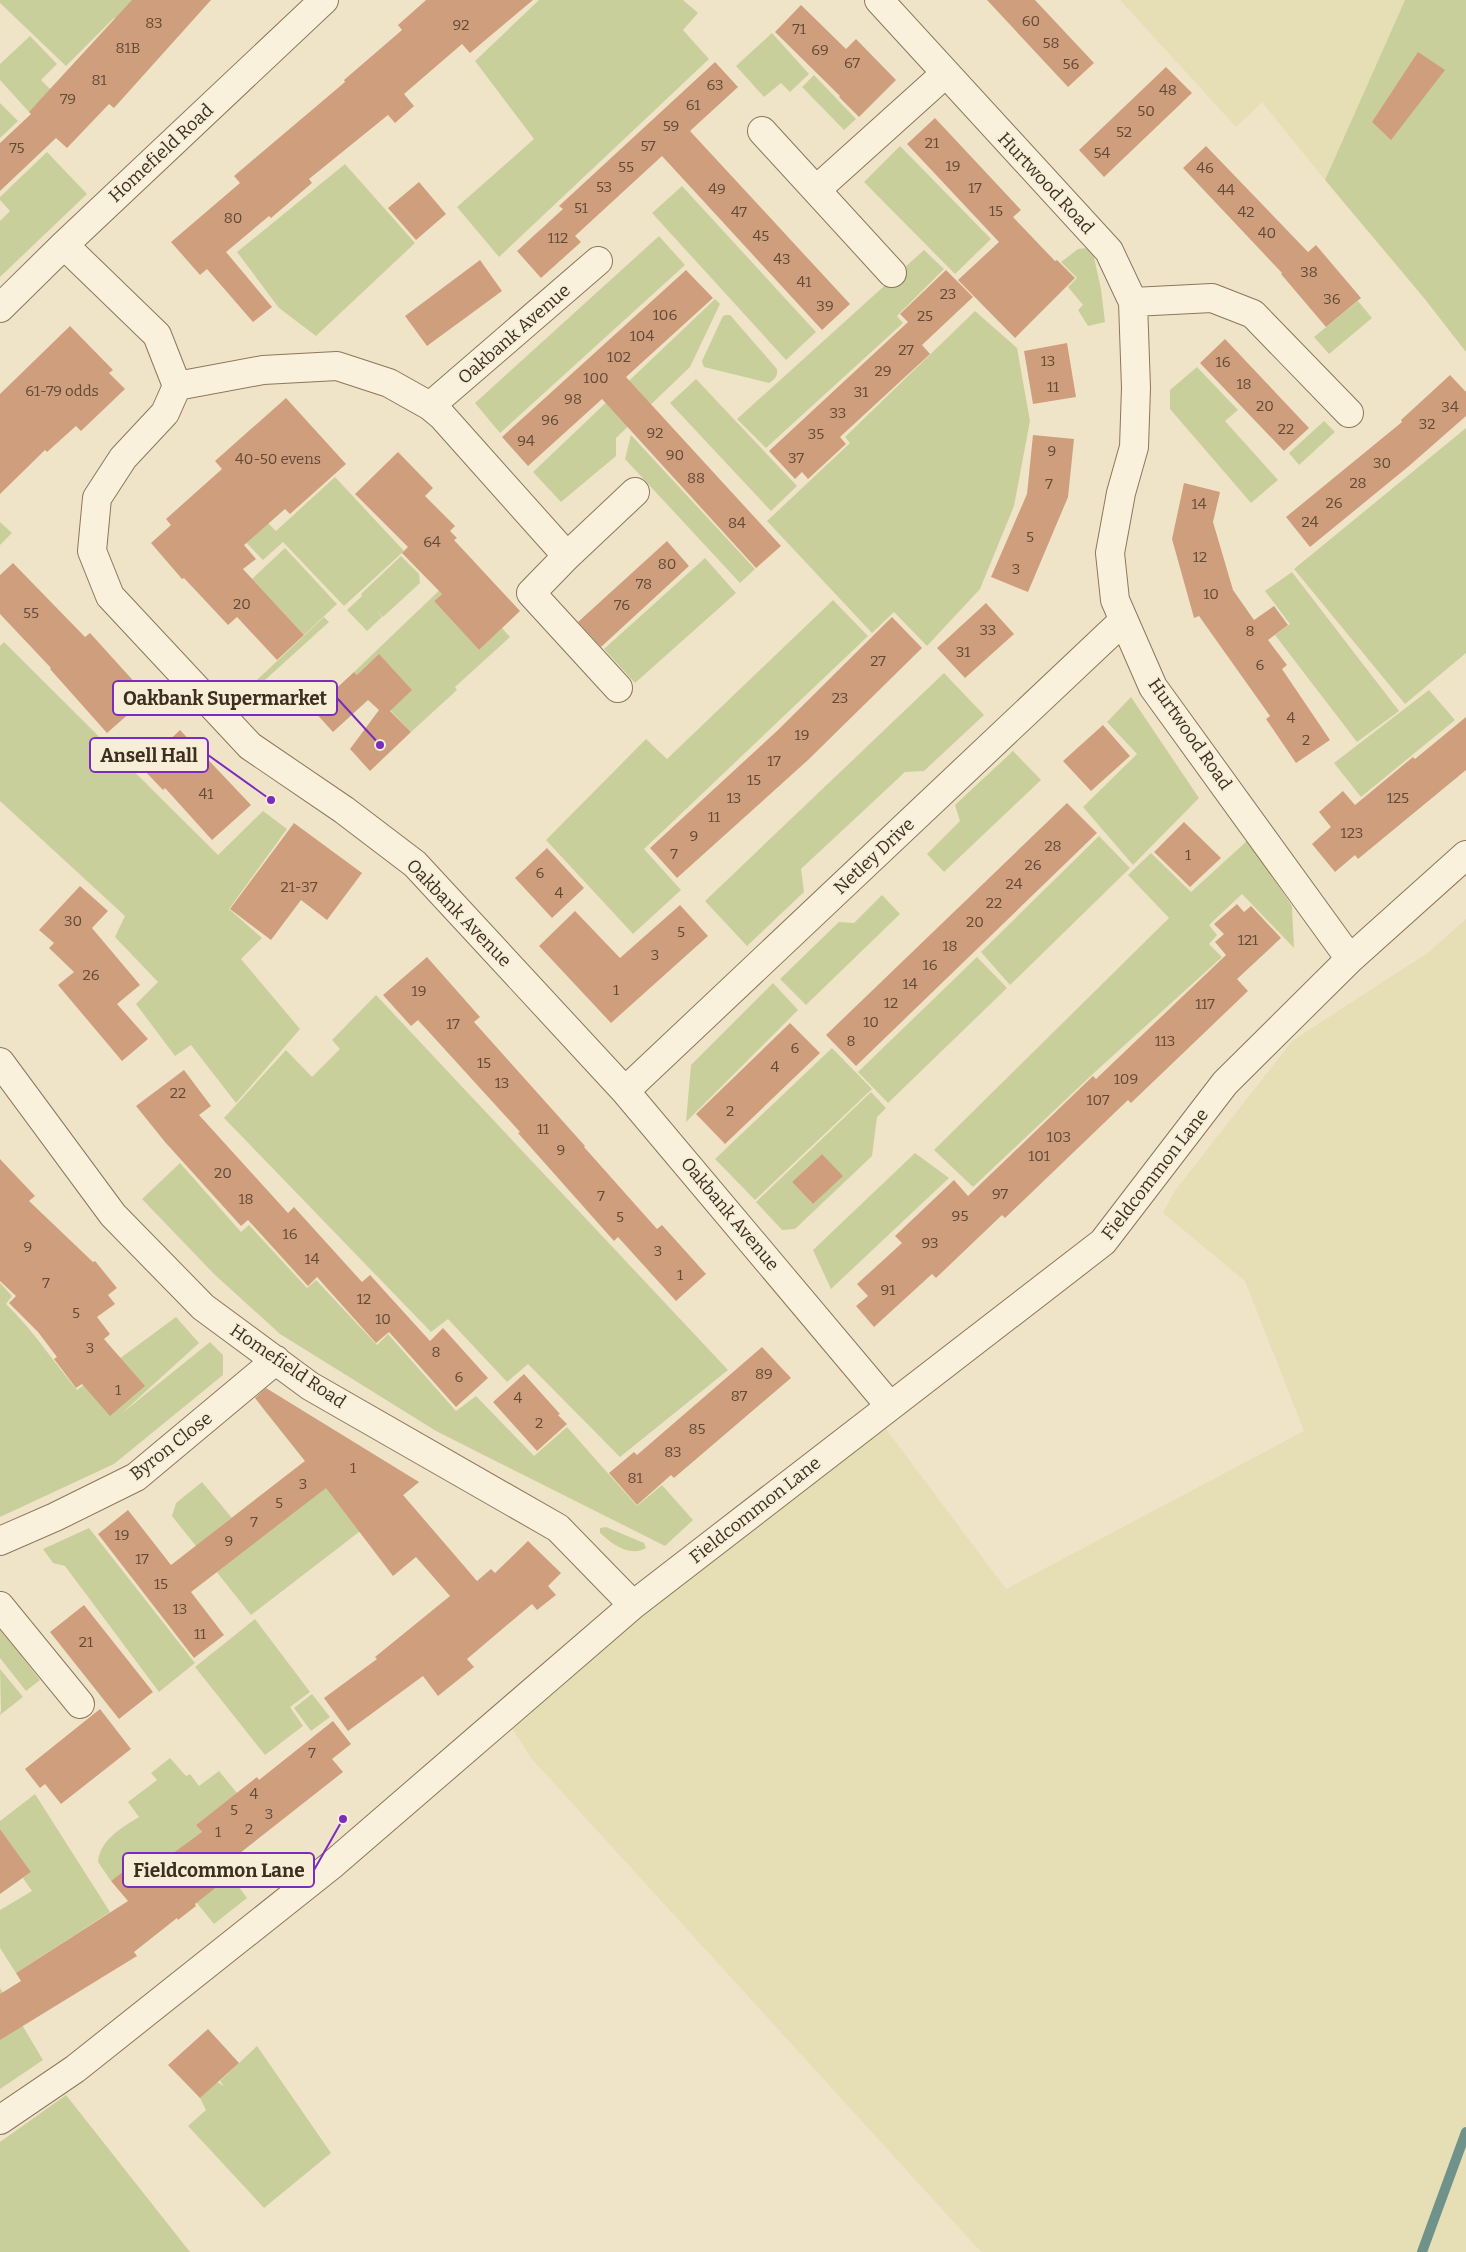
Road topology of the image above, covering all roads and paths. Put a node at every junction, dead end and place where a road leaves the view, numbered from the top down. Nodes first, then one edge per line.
1 (324, 0) edge
2 (879, 0) edge
3 (946, 73) junction
4 (762, 131) dead end
5 (816, 190) junction
6 (64, 245) junction
7 (598, 261) dead end
8 (892, 272) dead end
9 (1133, 302) junction
10 (0, 308) edge
11 (177, 386) junction
12 (430, 406) junction
13 (1349, 413) dead end
14 (635, 492) dead end
15 (567, 556) junction
16 (1123, 620) junction
17 (618, 688) dead end
18 (1466, 855) edge
19 (1350, 959) junction
20 (0, 1062) edge
21 (625, 1091) junction
22 (276, 1360) junction
23 (890, 1406) junction
24 (0, 1541) edge
25 (633, 1605) junction
26 (0, 1606) edge
27 (80, 1704) dead end
28 (0, 2120) edge

1 - 6 street, Homefield Road
2 - 3 street, Hurtwood Road
3 - 5 street
3 - 9 street, Hurtwood Road
4 - 5 street
5 - 8 street
6 - 10 street, Homefield Road
6 - 11 street
7 - 12 street, Oakbank Avenue
9 - 13 street
9 - 16 street, Hurtwood Road
11 - 12 street
11 - 21 street, Oakbank Avenue
12 - 15 street
14 - 15 street
15 - 17 street
16 - 19 street, Hurtwood Road
16 - 21 street, Netley Drive
18 - 19 street, Fieldcommon Lane
19 - 23 street, Fieldcommon Lane
20 - 22 street, Homefield Road
21 - 23 street, Oakbank Avenue
22 - 24 street, Byron Close
22 - 25 street, Homefield Road
23 - 25 street, Fieldcommon Lane
25 - 28 street, Fieldcommon Lane
26 - 27 street

